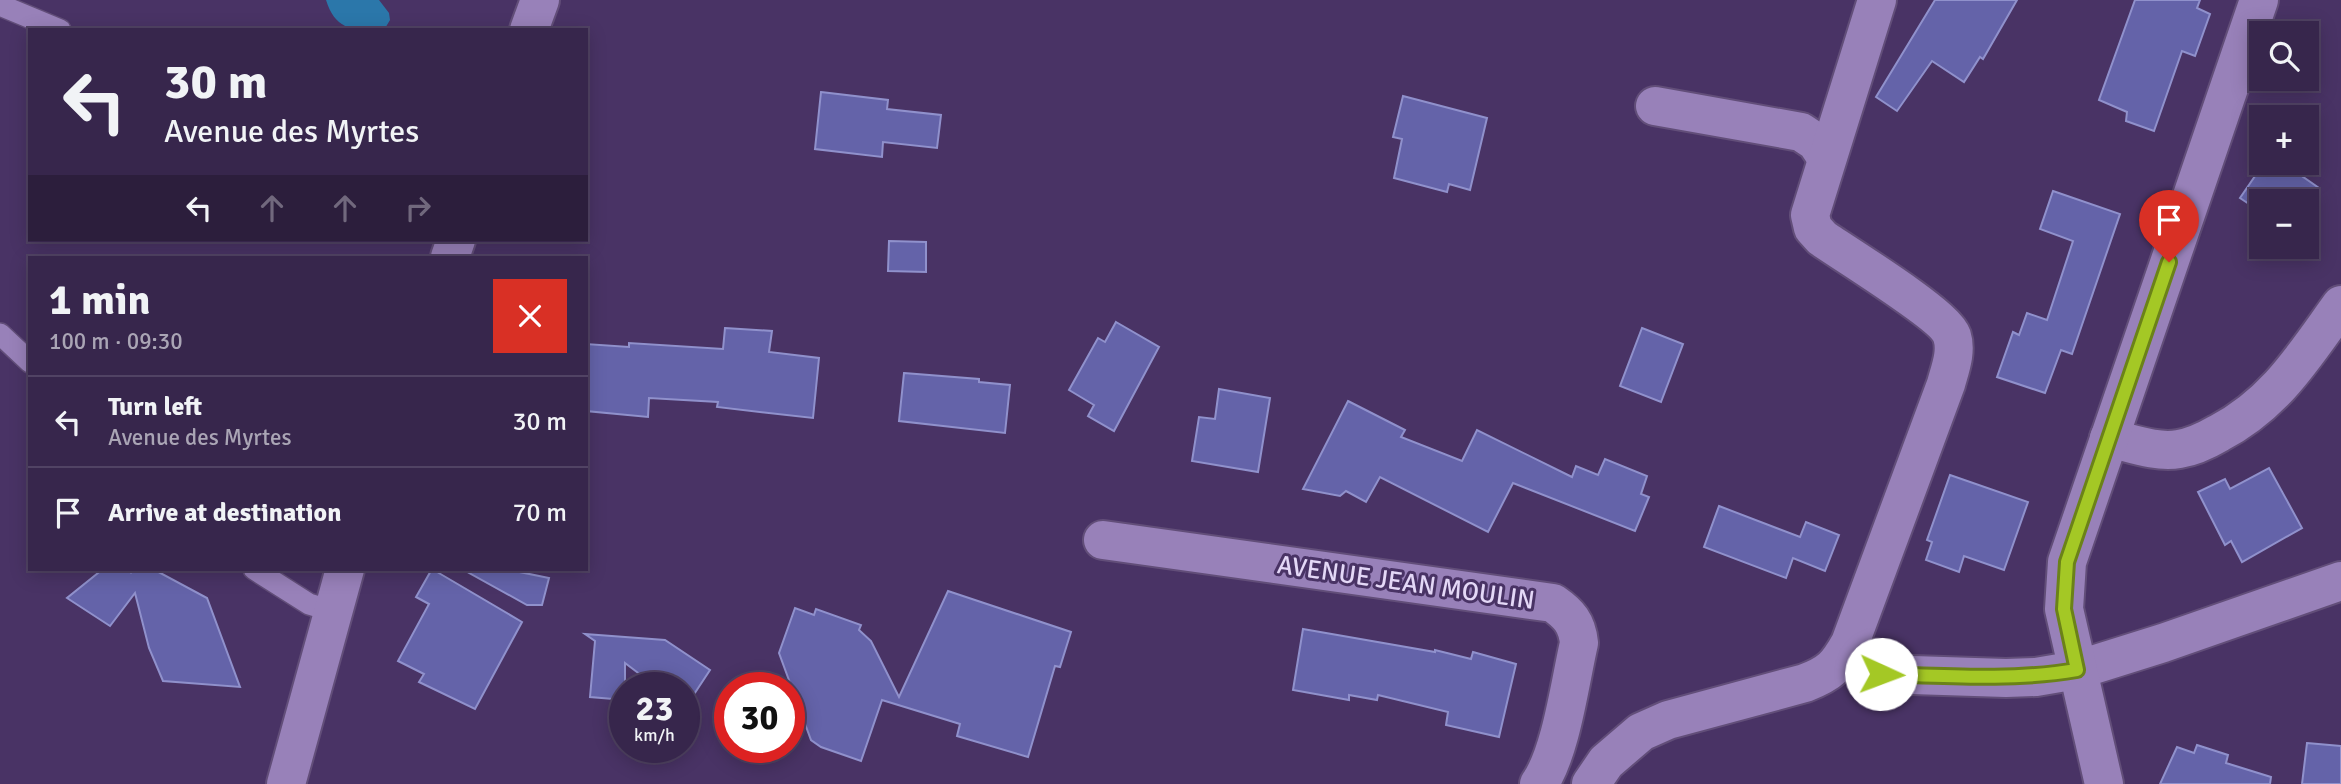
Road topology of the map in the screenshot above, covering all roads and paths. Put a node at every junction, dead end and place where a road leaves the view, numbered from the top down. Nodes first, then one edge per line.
1 (540, 0) edge
2 (1877, 0) edge
3 (2259, 0) edge
4 (0, 5) edge
5 (55, 28) edge
6 (530, 28) edge
7 (1655, 106) dead end
8 (1826, 157) junction
9 (2341, 305) edge
10 (0, 334) edge
11 (28, 360) edge
12 (2109, 438) junction
13 (1103, 540) dead end
14 (257, 571) edge
15 (344, 571) edge
16 (2341, 581) edge
17 (332, 611) junction
18 (2077, 670) junction
19 (1881, 674) dead end
20 (286, 784) edge
21 (1539, 784) edge
22 (1591, 784) edge
23 (2104, 784) edge

1 - 6 street
2 - 8 street
3 - 12 street
4 - 5 lane
7 - 8 street
8 - 22 street
9 - 12 street
10 - 11 lane
12 - 18 street
13 - 21 street, AVENUE JEAN MOULIN
14 - 17 lane
15 - 17 street
16 - 18 street
17 - 20 street
18 - 19 street
18 - 23 street

